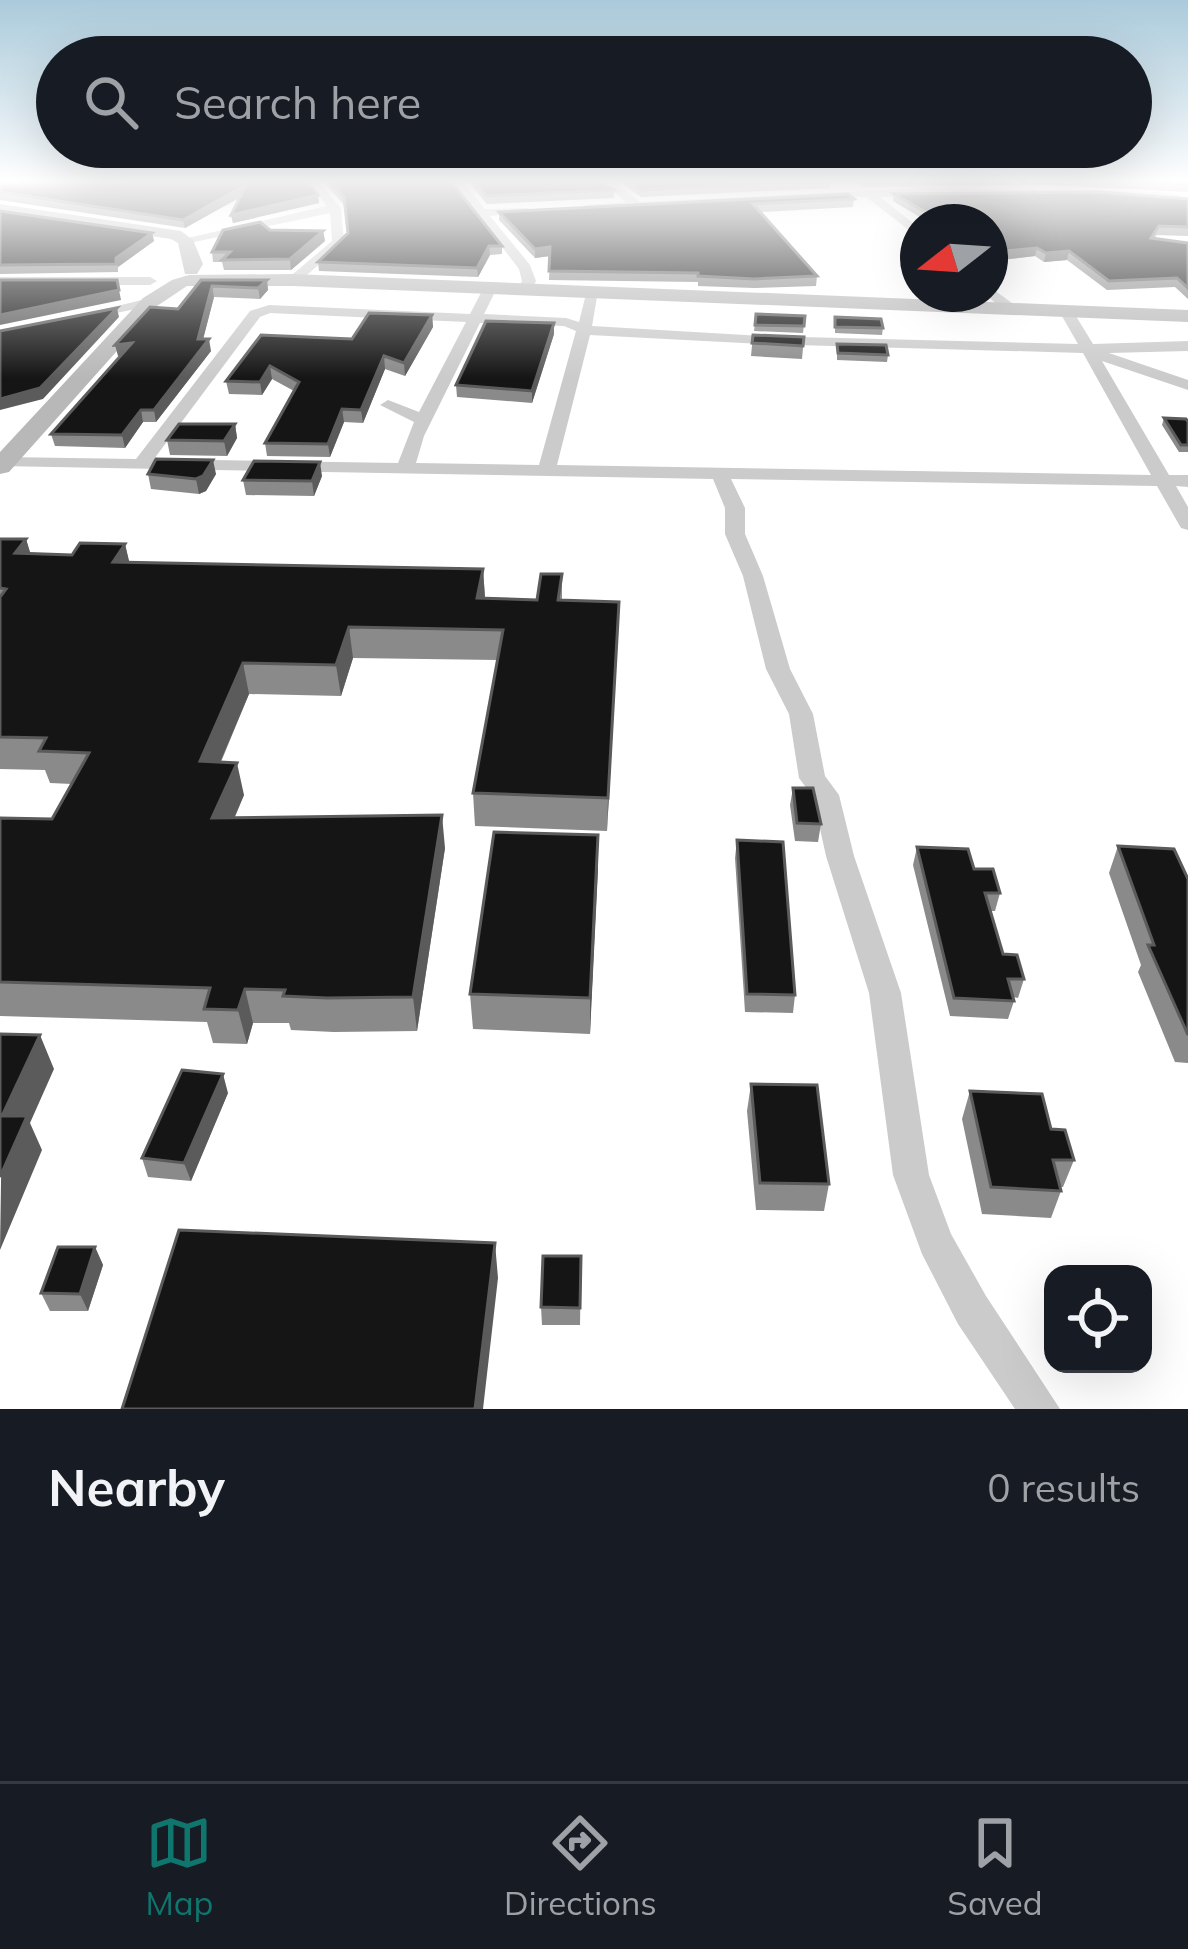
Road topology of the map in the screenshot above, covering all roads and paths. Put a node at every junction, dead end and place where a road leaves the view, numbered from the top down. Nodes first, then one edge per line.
1 (167, 246) edge
2 (213, 246) edge
3 (334, 246) edge
4 (508, 246) edge
5 (173, 275) junction
6 (293, 280) junction
7 (0, 281) edge
8 (488, 290) junction
9 (524, 292) junction
10 (593, 294) junction
11 (1008, 306) edge
12 (1011, 309) junction
13 (1066, 311) junction
14 (1188, 316) edge
15 (475, 318) junction
16 (63, 321) edge
17 (586, 330) junction
18 (1188, 346) edge
19 (1087, 351) junction
20 (1188, 386) edge
21 (388, 405) dead end
22 (424, 420) junction
23 (141, 464) junction
24 (2, 465) edge
25 (406, 468) junction
26 (547, 470) junction
27 (720, 474) junction
28 (1164, 481) junction
29 (1188, 481) edge
30 (1188, 524) edge
31 (1039, 1409) edge

1 - 5 street
2 - 5 street
3 - 6 street
4 - 9 street
5 - 6 street
5 - 7 street
5 - 16 street
5 - 24 street
6 - 8 street
8 - 9 street
8 - 15 street
9 - 10 street
10 - 12 street
10 - 17 street
11 - 12 street
12 - 13 street
13 - 14 street
13 - 19 street
15 - 17 street
15 - 22 street
15 - 23 street
17 - 19 street
17 - 26 street
18 - 19 street
19 - 20 street
19 - 28 street
21 - 22 street
22 - 25 street
23 - 24 street
23 - 25 street
25 - 26 street
26 - 27 street
27 - 28 street
27 - 31 street
28 - 29 street
28 - 30 street

